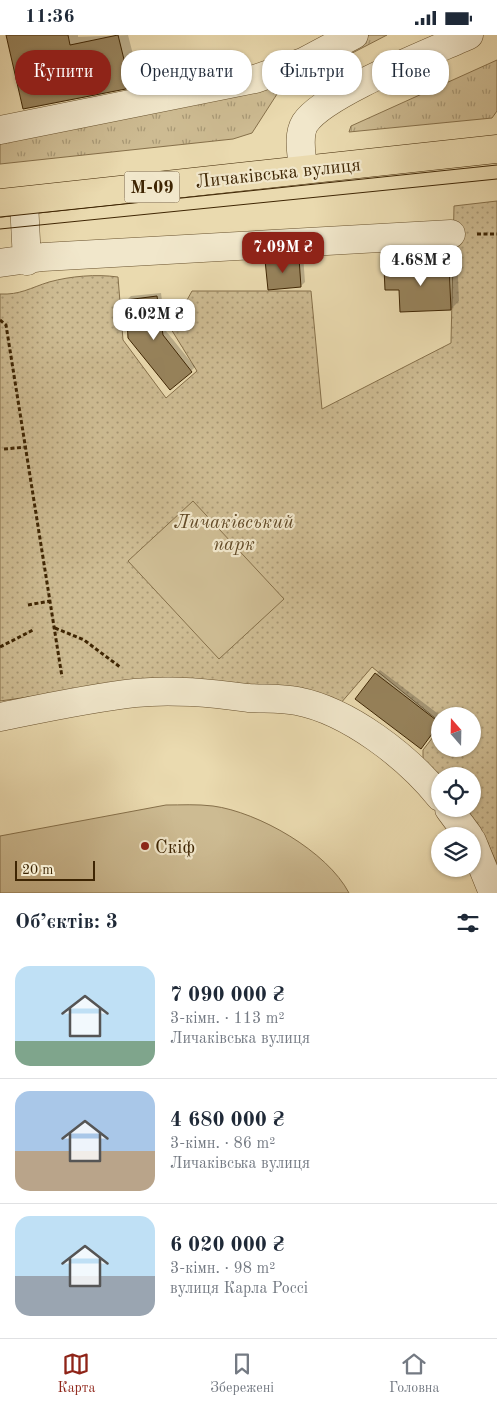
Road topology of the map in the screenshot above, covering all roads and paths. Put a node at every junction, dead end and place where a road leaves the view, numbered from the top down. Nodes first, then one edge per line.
1 (354, 35) edge
2 (469, 35) edge
3 (0, 130) edge
4 (497, 149) edge
5 (303, 169) junction
6 (12, 203) edge
7 (452, 234) dead end
8 (27, 261) junction
9 (0, 263) edge
10 (0, 320) edge
11 (26, 447) junction
12 (4, 449) dead end
13 (50, 601) junction
14 (28, 605) dead end
15 (54, 628) junction
16 (32, 630) dead end
17 (0, 647) edge
18 (140, 693) junction
19 (66, 705) junction
20 (0, 717) edge
21 (431, 786) edge
22 (481, 863) edge
23 (493, 893) edge

1 - 3 street
2 - 5 street
4 - 5 main road, Личаківська вулиця / М-09
5 - 6 main road, Личаківська вулиця / М-09
6 - 8 street
7 - 8 street
8 - 9 street
10 - 11 path
11 - 12 path
11 - 13 path
13 - 14 path
13 - 15 path
15 - 18 path
15 - 19 path
16 - 17 path
18 - 19 street
18 - 21 street
19 - 20 street
22 - 23 street

